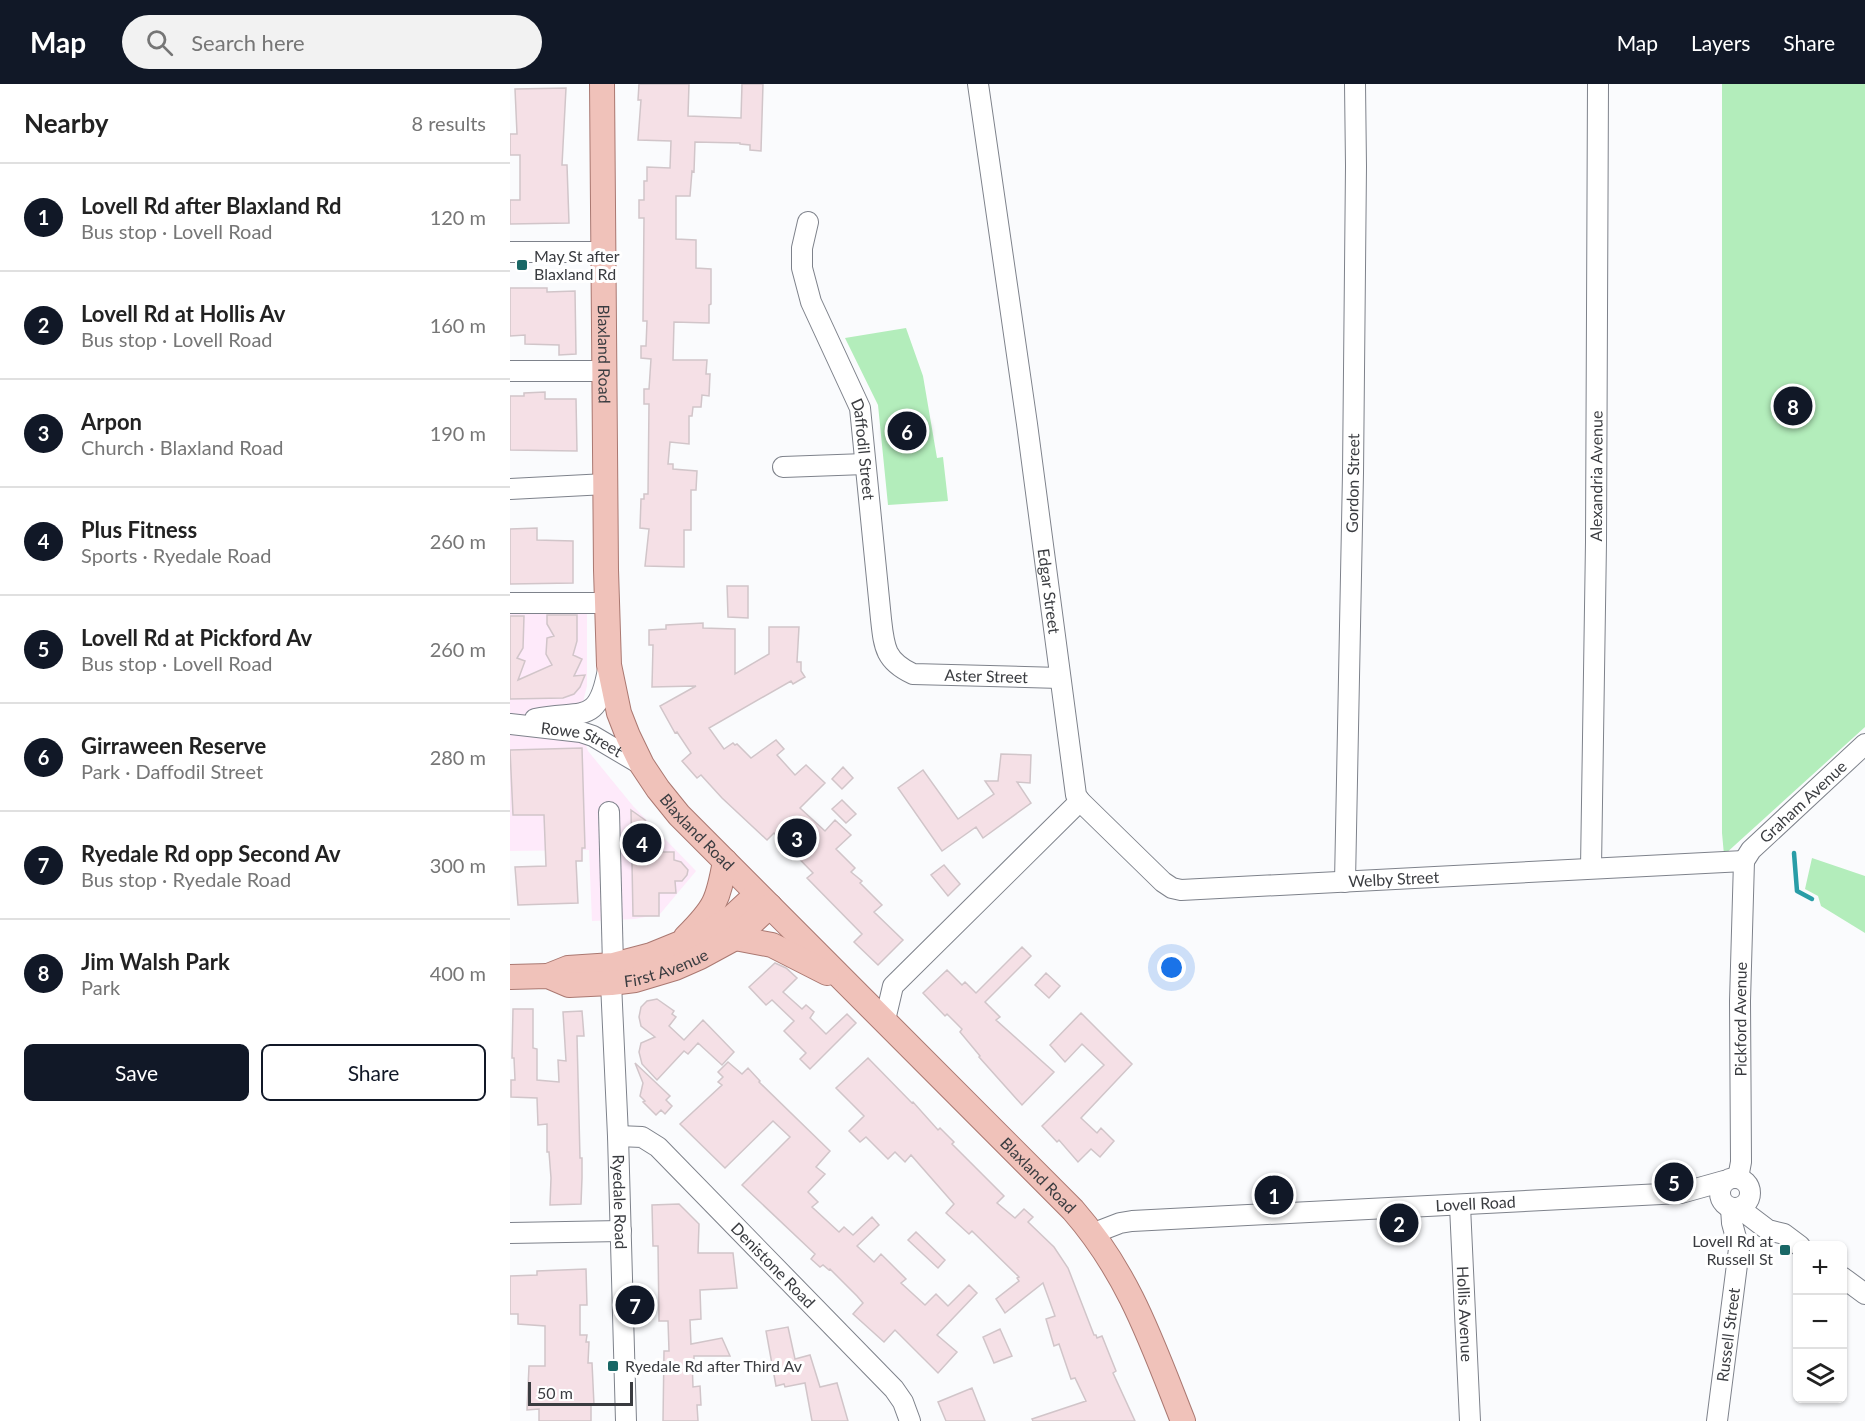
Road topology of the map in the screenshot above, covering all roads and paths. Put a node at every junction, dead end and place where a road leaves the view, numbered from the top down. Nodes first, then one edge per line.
1 (602, 84) edge
2 (978, 84) edge
3 (1355, 84) edge
4 (1598, 84) edge
5 (808, 222) dead end
6 (510, 252) edge
7 (603, 252) junction
8 (604, 371) junction
9 (510, 372) edge
10 (865, 464) junction
11 (783, 467) dead end
12 (606, 484) junction
13 (510, 489) edge
14 (510, 603) edge
15 (607, 603) junction
16 (609, 665) junction
17 (913, 674) joint
18 (1060, 678) junction
19 (513, 724) edge
20 (1865, 744) edge
21 (642, 765) junction
22 (1080, 801) junction
23 (609, 812) dead end
24 (725, 861) junction
25 (1744, 861) junction
26 (1591, 868) junction
27 (1345, 882) junction
28 (763, 900) junction
29 (735, 938) junction
30 (680, 943) junction
31 (612, 974) junction
32 (510, 977) edge
33 (850, 986) junction
34 (885, 1020) junction
35 (618, 1137) junction
36 (1731, 1180) junction
37 (1681, 1193) junction
38 (1736, 1204) junction
39 (1460, 1206) junction
40 (621, 1231) junction
41 (1776, 1232) junction
42 (510, 1233) edge
43 (1094, 1233) junction
44 (1793, 1241) edge
45 (1739, 1249) junction
46 (1847, 1281) edge
47 (1865, 1294) edge
48 (626, 1421) edge
49 (910, 1421) edge
50 (1183, 1421) edge
51 (1470, 1421) edge
52 (1717, 1421) edge

1 - 7 main road, Blaxland Road
2 - 18 street, Edgar Street
3 - 27 street, Gordon Street
4 - 26 street, Alexandria Avenue
5 - 10 street, Daffodil Street
6 - 7 street
7 - 8 main road, Blaxland Road
8 - 9 street
8 - 12 main road, Blaxland Road
10 - 11 street
10 - 17 street, Daffodil Street
12 - 13 street
12 - 15 main road, Blaxland Road
14 - 15 street
15 - 16 main road, Blaxland Road
16 - 19 street, Rowe Street
16 - 21 main road, Blaxland Road
17 - 18 street, Aster Street
18 - 22 street, Edgar Street
19 - 21 street, Rowe Street
20 - 25 street, Graham Avenue
21 - 24 main road, Blaxland Road
22 - 27 street, Welby Street
22 - 34 street
23 - 31 street, Ryedale Road
24 - 28 main road, Blaxland Road
24 - 30 main road
25 - 26 street, Welby Street
25 - 36 street, Pickford Avenue
26 - 27 street, Welby Street
28 - 29 main road, First Avenue
28 - 30 main road, First Avenue
28 - 33 main road, Blaxland Road
29 - 31 main road, First Avenue
29 - 33 main road
30 - 31 main road, First Avenue
31 - 32 main road, First Avenue
31 - 35 street, Ryedale Road
33 - 34 main road, Blaxland Road
34 - 43 main road, Blaxland Road
35 - 40 street, Ryedale Road
35 - 49 street, Denistone Road
36 - 37 street, Lovell Road
36 - 38 street, Pickford Avenue
36 - 38 street
37 - 38 street, Lovell Road
37 - 39 street, Lovell Road
38 - 41 street
38 - 45 street, Russell Street
39 - 43 street, Lovell Road
39 - 51 street, Hollis Avenue
40 - 42 street
40 - 48 street, Ryedale Road
41 - 44 street
41 - 45 street
43 - 50 main road, Blaxland Road
45 - 52 street, Russell Street
46 - 47 street

